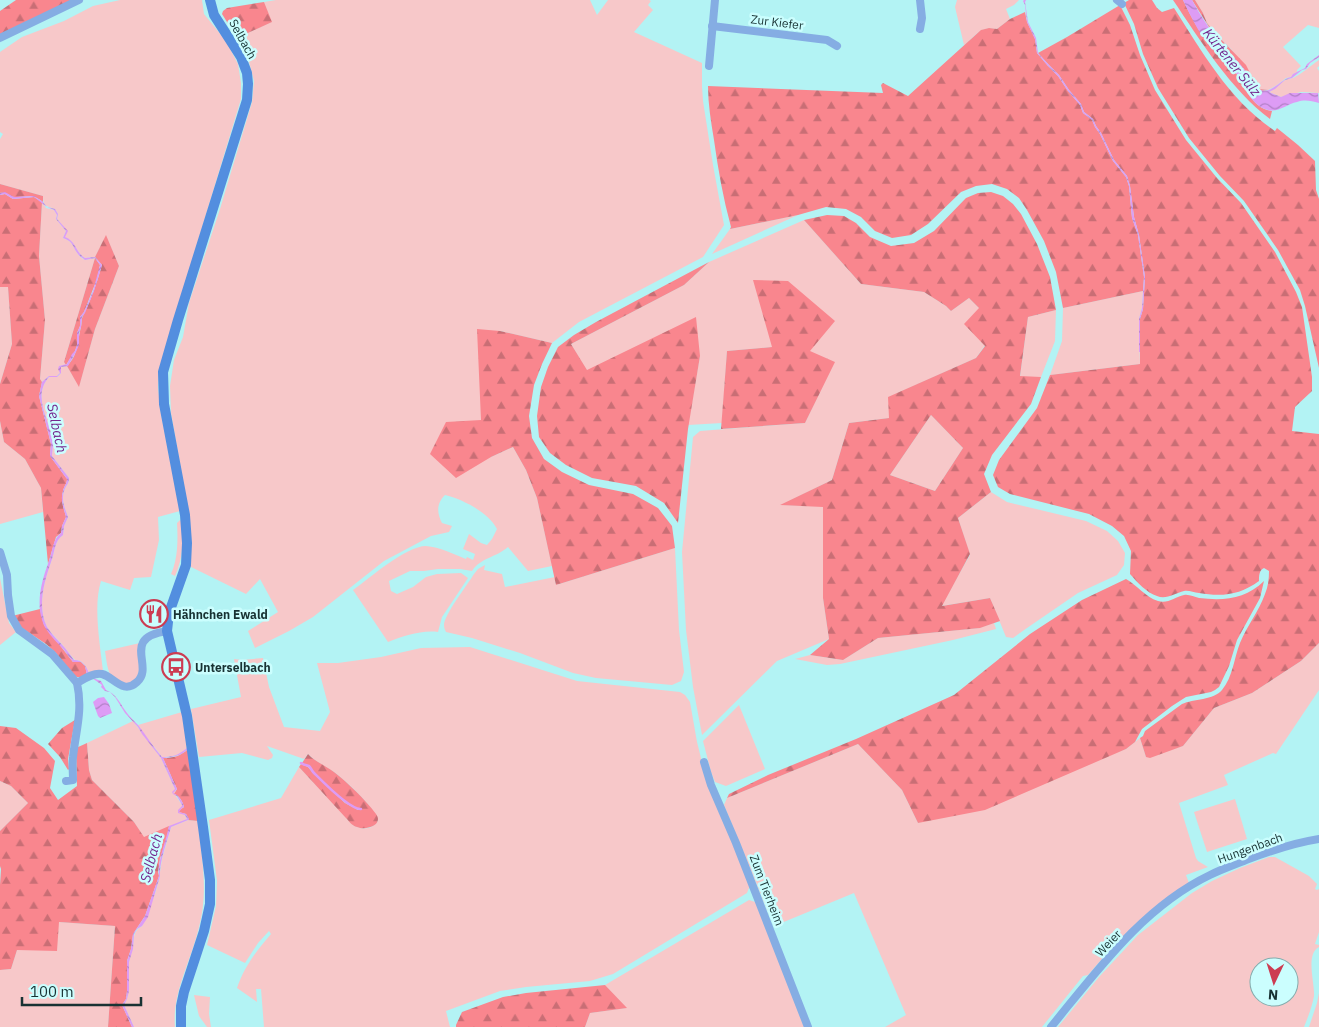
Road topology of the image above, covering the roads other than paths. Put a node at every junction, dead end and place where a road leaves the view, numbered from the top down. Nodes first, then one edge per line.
1 (79, 0) edge
2 (210, 0) edge
3 (716, 0) edge
4 (920, 0) edge
5 (712, 26) junction
6 (920, 29) dead end
7 (0, 38) edge
8 (837, 46) dead end
9 (709, 66) dead end
10 (0, 552) edge
11 (167, 631) junction
12 (77, 683) junction
13 (704, 762) dead end
14 (66, 781) dead end
15 (1319, 839) edge
16 (1192, 885) joint
17 (181, 1027) edge
18 (808, 1027) edge
19 (1051, 1027) edge

1 - 7 street
2 - 11 street, Selbach
3 - 5 street
4 - 6 street
5 - 8 street, Zur Kiefer
5 - 9 street
10 - 12 street
11 - 12 street
11 - 17 street, Selbach
12 - 14 street
13 - 18 street, Zum Tierheim
15 - 16 street, Hungenbach
16 - 19 street, Weier

